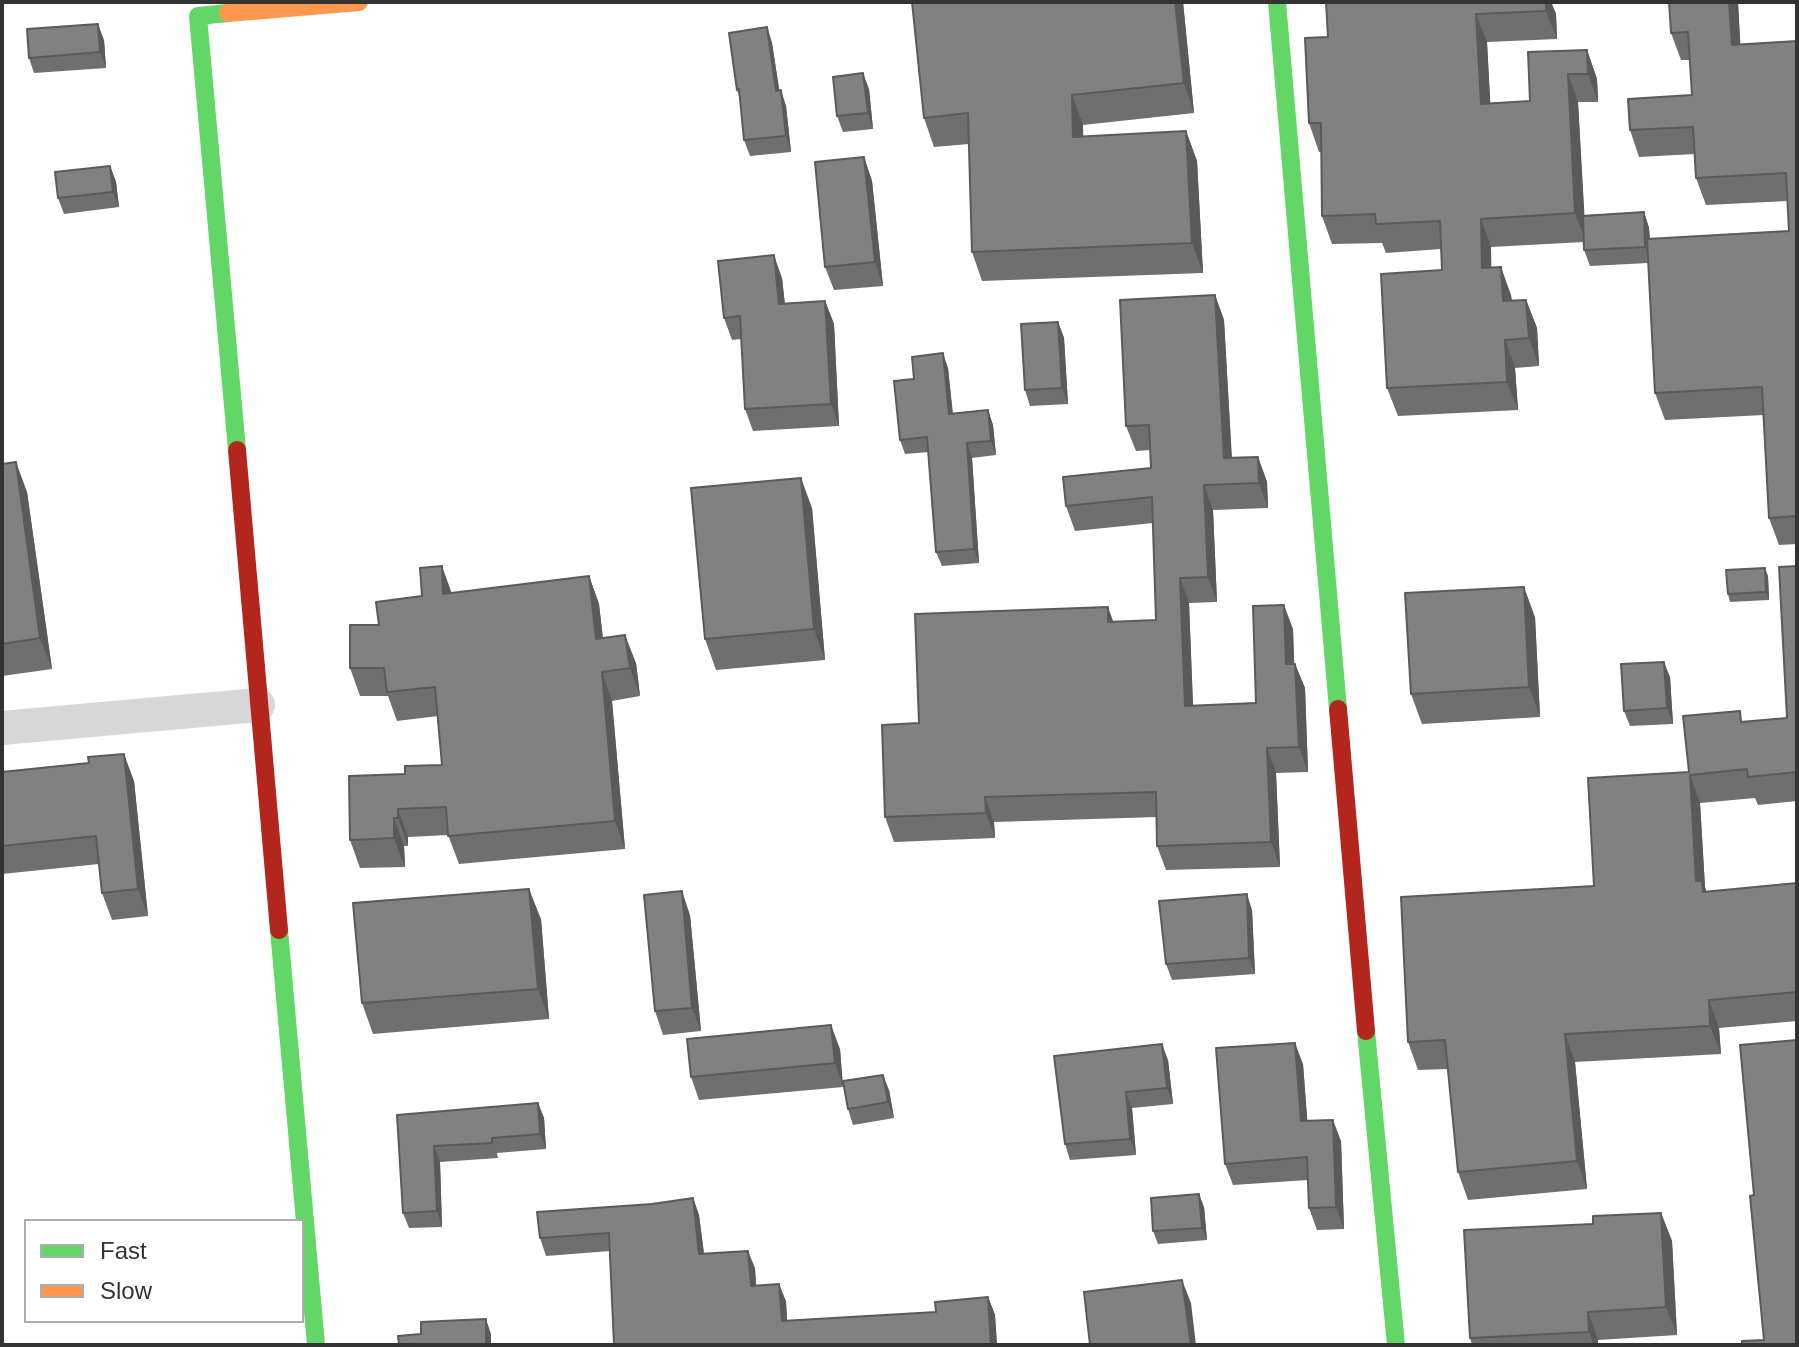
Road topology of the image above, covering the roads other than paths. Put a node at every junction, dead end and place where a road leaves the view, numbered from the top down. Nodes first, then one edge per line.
1 (359, 2) edge
2 (1277, 2) edge
3 (196, 9) edge
4 (258, 705) junction
5 (2, 728) edge
6 (316, 1345) edge
7 (1396, 1345) edge

1 - 3 street
2 - 7 street
3 - 4 street
4 - 5 street
4 - 6 street

